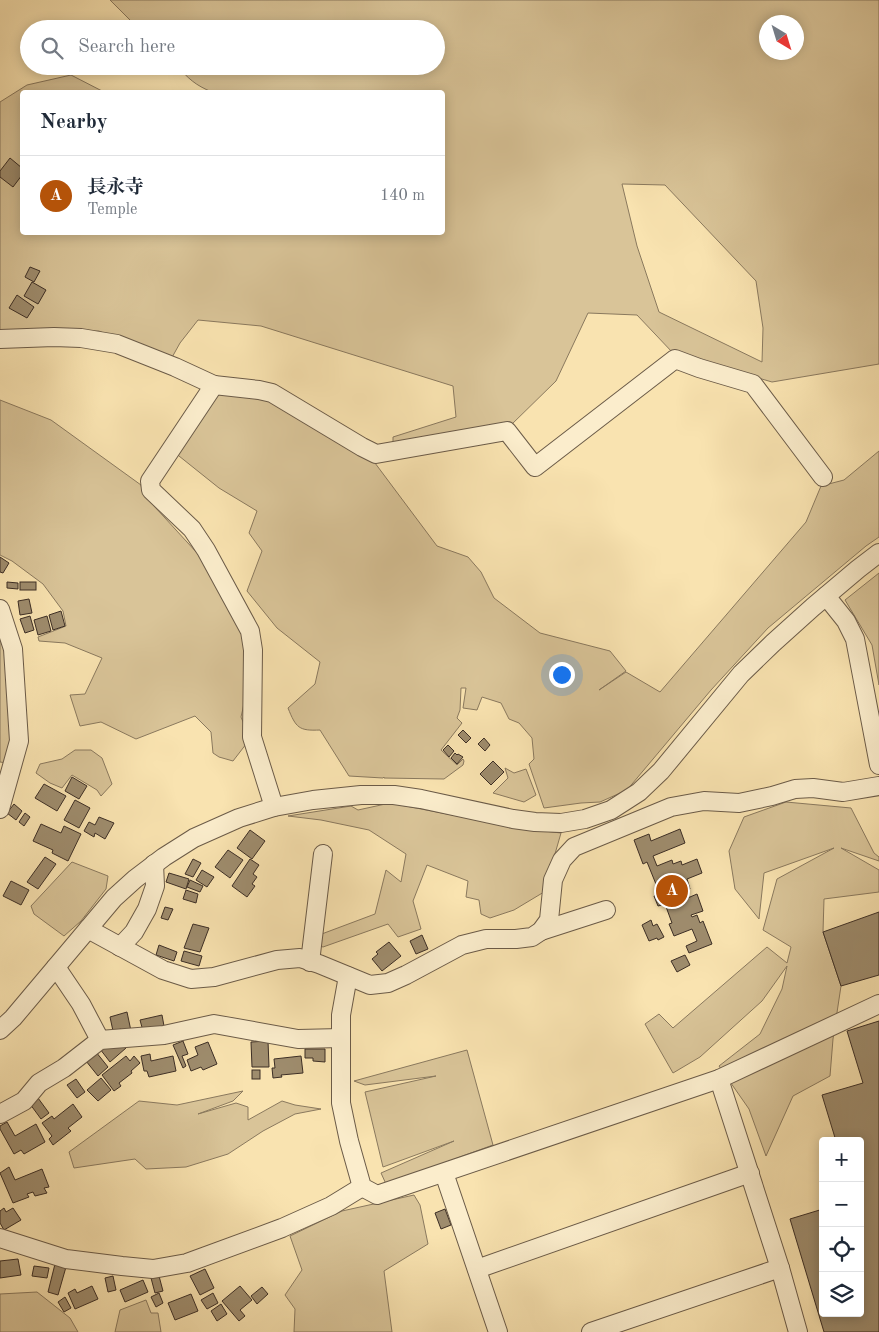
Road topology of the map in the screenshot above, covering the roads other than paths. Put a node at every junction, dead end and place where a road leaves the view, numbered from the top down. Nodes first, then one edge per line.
1 (0, 339) edge
2 (214, 385) junction
3 (823, 477) dead end
4 (879, 554) edge
5 (826, 596) junction
6 (0, 609) edge
7 (879, 765) edge
8 (879, 786) edge
9 (274, 806) junction
10 (0, 809) edge
11 (323, 854) dead end
12 (154, 864) junction
13 (606, 910) dead end
14 (88, 929) junction
15 (541, 931) junction
16 (120, 947) junction
17 (310, 962) junction
18 (56, 967) junction
19 (348, 976) junction
20 (879, 1004) edge
21 (0, 1030) edge
22 (341, 1038) junction
23 (100, 1040) junction
24 (719, 1079) junction
25 (0, 1114) edge
26 (444, 1173) junction
27 (750, 1174) junction
28 (362, 1187) junction
29 (0, 1238) edge
30 (780, 1268) junction
31 (476, 1269) junction
32 (795, 1330) edge
33 (498, 1332) edge
34 (590, 1332) edge

1 - 2 street
2 - 3 street
2 - 9 street
4 - 5 street
5 - 7 street
5 - 9 street
6 - 10 street
8 - 15 street
9 - 12 street
11 - 17 street
12 - 14 street
12 - 16 street
13 - 15 street
14 - 16 street
14 - 18 street
15 - 19 street
16 - 17 street
17 - 19 street
18 - 21 street
18 - 23 street
19 - 22 street
20 - 24 street
22 - 23 street
22 - 28 street
23 - 25 street
24 - 26 street
24 - 27 street
26 - 28 street
26 - 31 street
27 - 30 street
27 - 31 street
28 - 29 street
30 - 32 street
30 - 34 street
31 - 33 street

